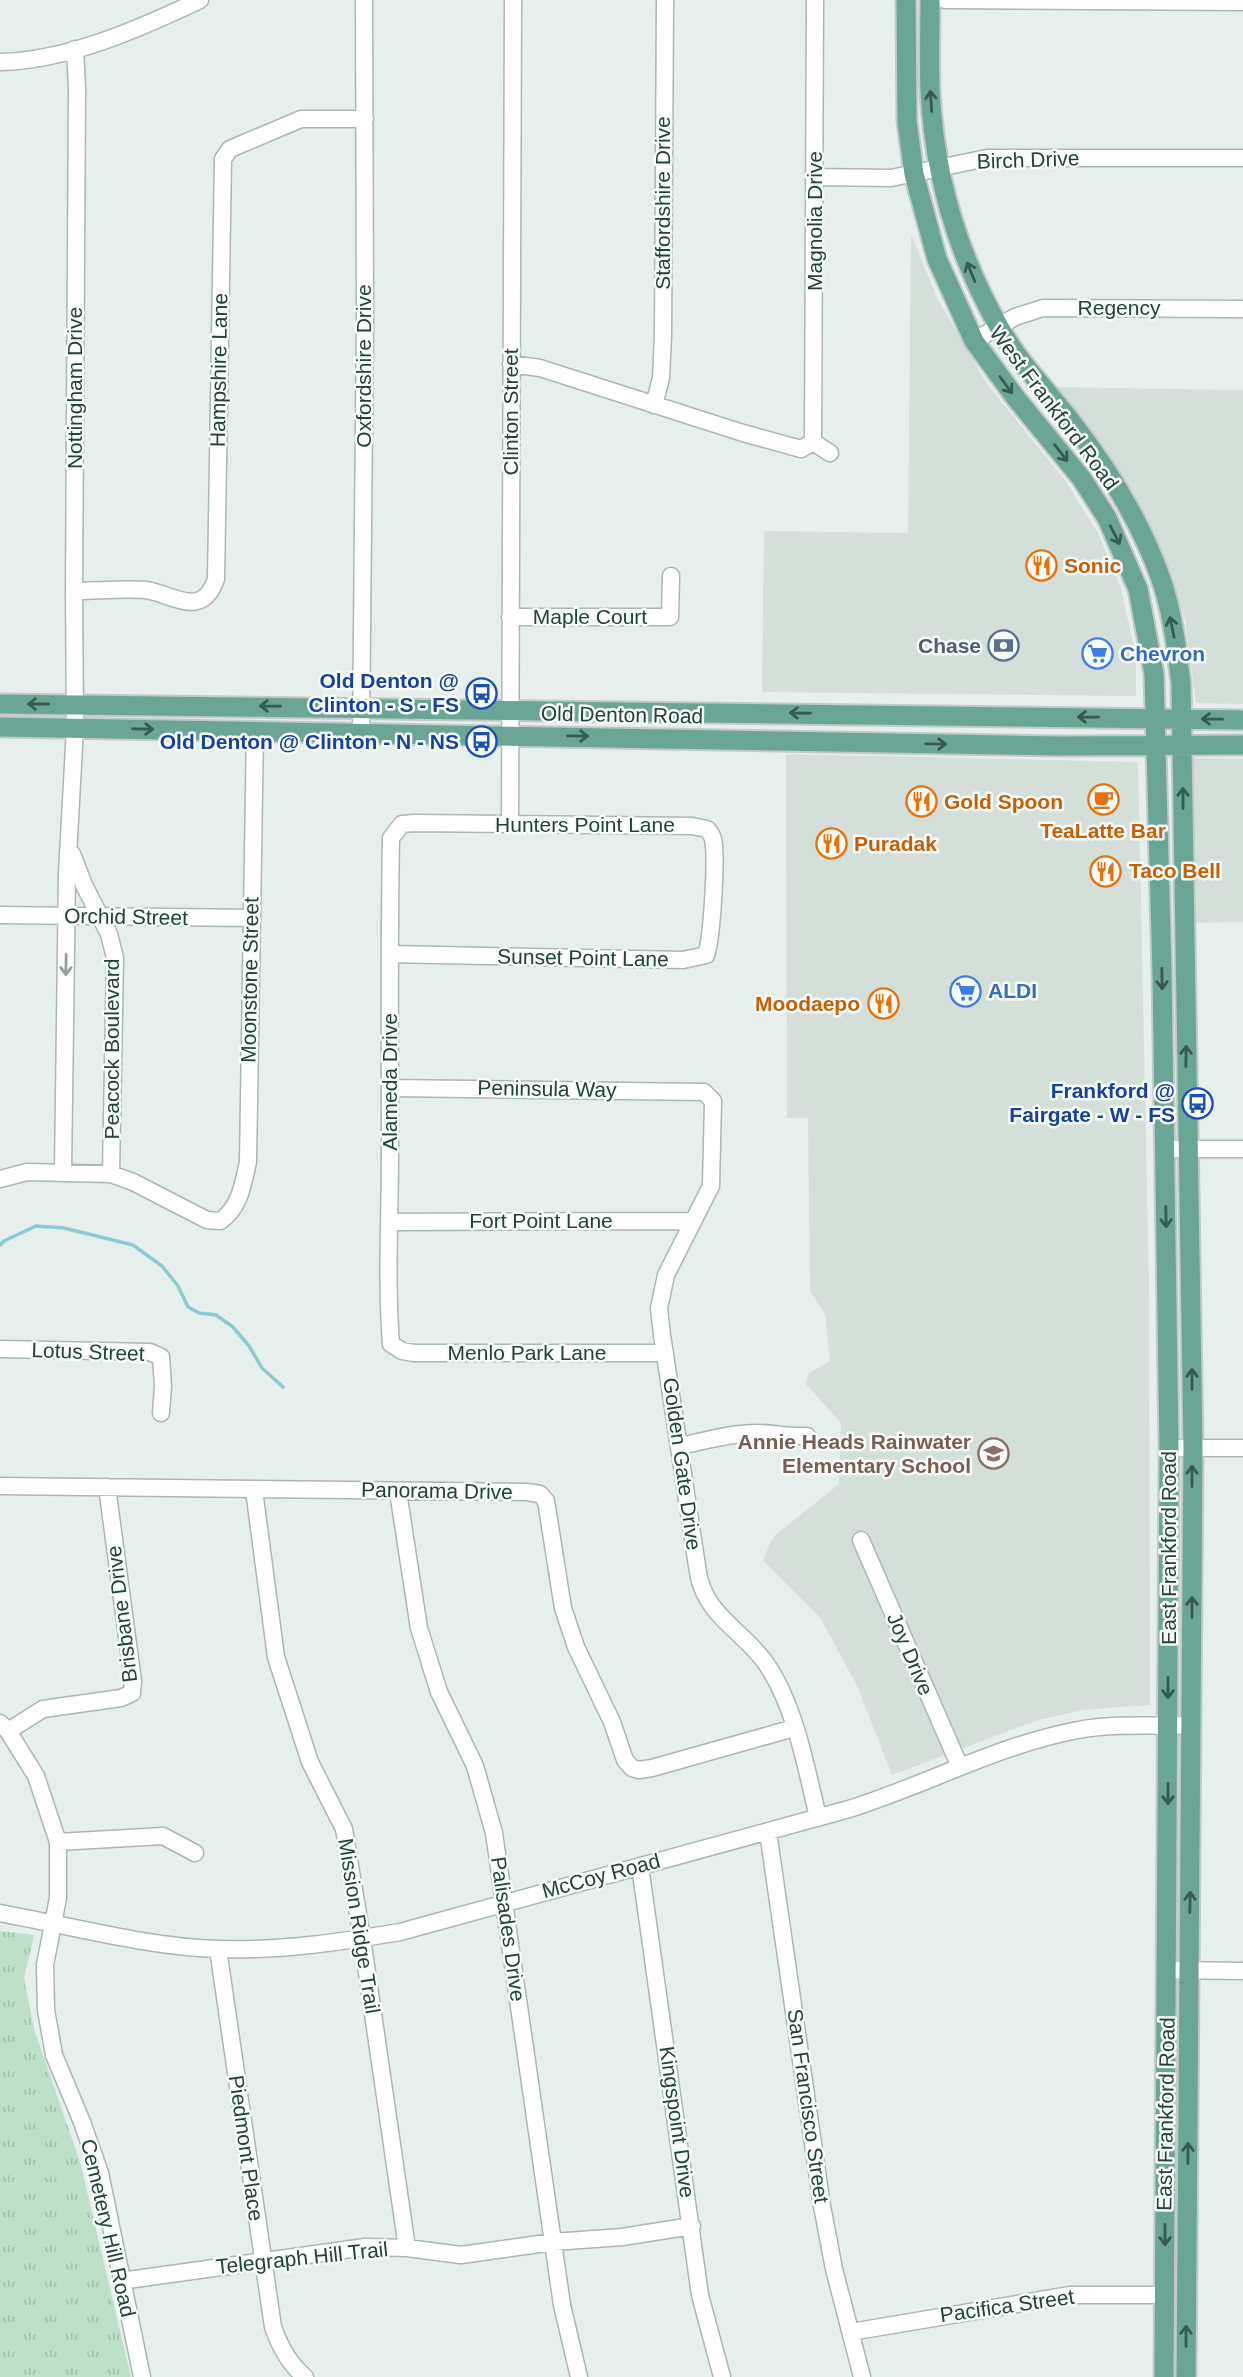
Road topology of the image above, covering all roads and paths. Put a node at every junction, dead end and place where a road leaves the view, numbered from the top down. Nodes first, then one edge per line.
1 (200, 0) edge
2 (364, 0) edge
3 (513, 0) edge
4 (665, 0) edge
5 (815, 0) edge
6 (906, 0) edge
7 (930, 0) edge
8 (945, 0) edge
9 (1243, 2) edge
10 (75, 49) junction
11 (0, 62) edge
12 (365, 119) junction
13 (1243, 158) edge
14 (941, 168) junction
15 (914, 174) junction
16 (815, 177) junction
17 (1243, 309) edge
18 (999, 327) junction
19 (974, 341) junction
20 (511, 365) junction
21 (654, 405) junction
22 (813, 442) junction
23 (830, 453) dead end
24 (671, 576) dead end
25 (74, 591) junction
26 (510, 617) junction
27 (0, 704) edge
28 (75, 704) junction
29 (361, 707) junction
30 (510, 710) junction
31 (868, 714) junction
32 (1156, 719) junction
33 (1181, 719) junction
34 (1243, 720) edge
35 (0, 727) edge
36 (75, 728) junction
37 (255, 730) junction
38 (361, 732) junction
39 (510, 735) junction
40 (868, 743) junction
41 (1182, 744) junction
42 (1243, 745) edge
43 (1156, 746) junction
44 (402, 824) joint
45 (510, 824) junction
46 (69, 848) junction
47 (713, 887) joint
48 (1161, 911) junction
49 (1184, 912) junction
50 (0, 915) edge
51 (67, 916) junction
52 (101, 917) junction
53 (251, 918) junction
54 (390, 954) junction
55 (390, 1088) junction
56 (704, 1092) joint
57 (1165, 1149) junction
58 (1188, 1149) junction
59 (1243, 1149) edge
60 (63, 1172) junction
61 (111, 1174) junction
62 (0, 1179) edge
63 (692, 1221) junction
64 (390, 1222) junction
65 (391, 1344) joint
66 (0, 1349) edge
67 (665, 1353) junction
68 (161, 1413) dead end
69 (807, 1436) dead end
70 (679, 1446) junction
71 (1169, 1448) junction
72 (1193, 1448) junction
73 (1243, 1448) edge
74 (0, 1486) edge
75 (107, 1487) junction
76 (254, 1490) junction
77 (398, 1492) junction
78 (861, 1540) dead end
79 (1191, 1725) junction
80 (1168, 1726) junction
81 (4, 1727) edge
82 (794, 1728) junction
83 (960, 1768) junction
84 (818, 1818) junction
85 (768, 1832) junction
86 (58, 1842) junction
87 (195, 1853) dead end
88 (640, 1866) junction
89 (504, 1902) junction
90 (0, 1913) edge
91 (53, 1923) junction
92 (362, 1938) junction
93 (218, 1950) junction
94 (1167, 1970) junction
95 (1190, 1970) junction
96 (1243, 1971) edge
97 (692, 2226) junction
98 (553, 2242) junction
99 (407, 2248) junction
100 (262, 2262) junction
101 (121, 2281) junction
102 (1165, 2295) junction
103 (850, 2332) junction
104 (142, 2377) edge
105 (305, 2377) edge
106 (579, 2377) edge
107 (722, 2377) edge
108 (862, 2377) edge
109 (1164, 2377) edge
110 (1186, 2377) edge

1 - 10 street
2 - 12 street, Oxfordshire Drive
3 - 20 street, Clinton Street
4 - 21 street, Staffordshire Drive
5 - 16 street, Magnolia Drive
6 - 15 main road, West Frankford Road
14 -> 7 main road, West Frankford Road
8 - 9 street
10 - 11 street
10 - 25 street, Nottingham Drive
12 - 25 street, Hampshire Lane
12 - 29 street, Oxfordshire Drive
13 - 14 street, Birch Drive
14 - 15 street, Birch Drive
18 -> 14 main road, West Frankford Road
15 - 16 street, Birch Drive
15 - 19 main road, West Frankford Road
16 - 22 street, Magnolia Drive
17 - 18 street, Regency
18 - 19 street, Regency
33 -> 18 main road, West Frankford Road
19 -> 32 main road, West Frankford Road
20 - 21 street
20 - 26 street, Clinton Street
21 - 22 street
22 - 23 street
24 - 26 street, Maple Court
25 - 28 street, Nottingham Drive
26 - 30 street, Clinton Street
28 -> 27 main road, Old Denton Road
29 -> 28 main road, Old Denton Road
28 - 36 street, Nottingham Drive
29 - 30 main road, Old Denton Road
29 - 38 street, Oxfordshire Drive
31 -> 30 main road, Old Denton Road
30 - 39 street, Clinton Street
32 -> 31 main road, Old Denton Road
31 - 40 main road
32 - 33 main road, Old Denton Road
32 - 43 main road, East Frankford Road
34 -> 33 main road, Old Denton Road
33 - 41 main road, East Frankford Road
35 - 36 main road, Old Denton Road
36 -> 37 main road, Old Denton Road
36 - 46 street, Peacock Boulevard
37 - 38 main road, Old Denton Road
37 - 53 street, Moonstone Street
38 - 39 main road, Old Denton Road
39 -> 40 main road, Old Denton Road
39 - 45 street, Clinton Street
40 -> 43 main road, Old Denton Road
41 - 42 main road, Old Denton Road
41 - 43 main road, Old Denton Road
49 -> 41 main road, East Frankford Road
43 - 48 main road, East Frankford Road
44 - 45 street, Hunters Point Lane
44 - 54 street, Alameda Drive
45 - 47 street, Hunters Point Lane
46 - 51 street, Peacock Boulevard
46 - 52 street, Peacock Boulevard
47 - 54 street, Sunset Point Lane
48 - 49 main road
48 -> 57 main road, East Frankford Road
58 -> 49 main road, East Frankford Road
50 - 51 street, Orchid Street
51 - 52 street, Orchid Street
51 -> 60 street, Peacock Boulevard
52 - 53 street, Orchid Street
52 - 61 street, Peacock Boulevard
53 - 61 street, Moonstone Street
54 - 55 street, Alameda Drive
55 - 56 street, Peninsula Way
55 - 64 street, Alameda Drive
56 - 63 street, Golden Gate Drive
57 - 58 street
57 -> 71 main road, East Frankford Road
58 - 59 street
72 -> 58 main road, East Frankford Road
60 - 61 street
60 - 62 street
63 - 64 street, Fort Point Lane
63 - 67 street, Golden Gate Drive
64 - 65 street, Alameda Drive
65 - 67 street, Menlo Park Lane
66 - 68 street, Lotus Street
67 - 70 street, Golden Gate Drive
69 - 70 street
70 - 82 street, Golden Gate Drive
71 - 72 street
71 -> 80 main road, East Frankford Road
72 - 73 street
79 -> 72 main road, East Frankford Road
74 - 75 street, Panorama Drive
75 - 76 street, Panorama Drive
75 - 81 street, Brisbane Drive
76 - 77 street, Panorama Drive
76 - 92 street, Mission Ridge Trail
77 - 82 street, Panorama Drive
77 - 89 street, Palisades Drive
78 - 83 street, Joy Drive
79 - 80 street, McCoy Road
95 -> 79 main road, East Frankford Road
80 - 83 street, McCoy Road
80 -> 94 main road, East Frankford Road
81 - 86 street, Cemetery Hill Road
82 - 84 street, Golden Gate Drive
83 - 84 street, McCoy Road
84 - 85 street, McCoy Road
85 - 88 street, McCoy Road
85 - 103 street, San Francisco Street
86 - 87 street
86 - 91 street, Cemetery Hill Road
88 - 89 street, McCoy Road
88 - 97 street, Kingspoint Drive
89 - 92 street, McCoy Road
89 - 98 street, Palisades Drive
90 - 91 street, McCoy Road
91 - 93 street, McCoy Road
91 - 101 street, Cemetery Hill Road
92 - 93 street, McCoy Road
92 - 99 street, Mission Ridge Trail
93 - 100 street, Piedmont Place
94 - 95 street
94 -> 102 main road, East Frankford Road
95 - 96 street
110 -> 95 main road, East Frankford Road
97 - 98 street, Telegraph Hill Trail
97 - 107 street, Kingspoint Drive
98 - 99 street, Telegraph Hill Trail
98 - 106 street, Palisades Drive
99 - 100 street, Telegraph Hill Trail
100 - 101 street, Telegraph Hill Trail
100 - 105 street, Piedmont Place
101 - 104 street, Cemetery Hill Road
102 - 103 street, Pacifica Street
102 - 109 main road, East Frankford Road
103 - 108 street, San Francisco Street

